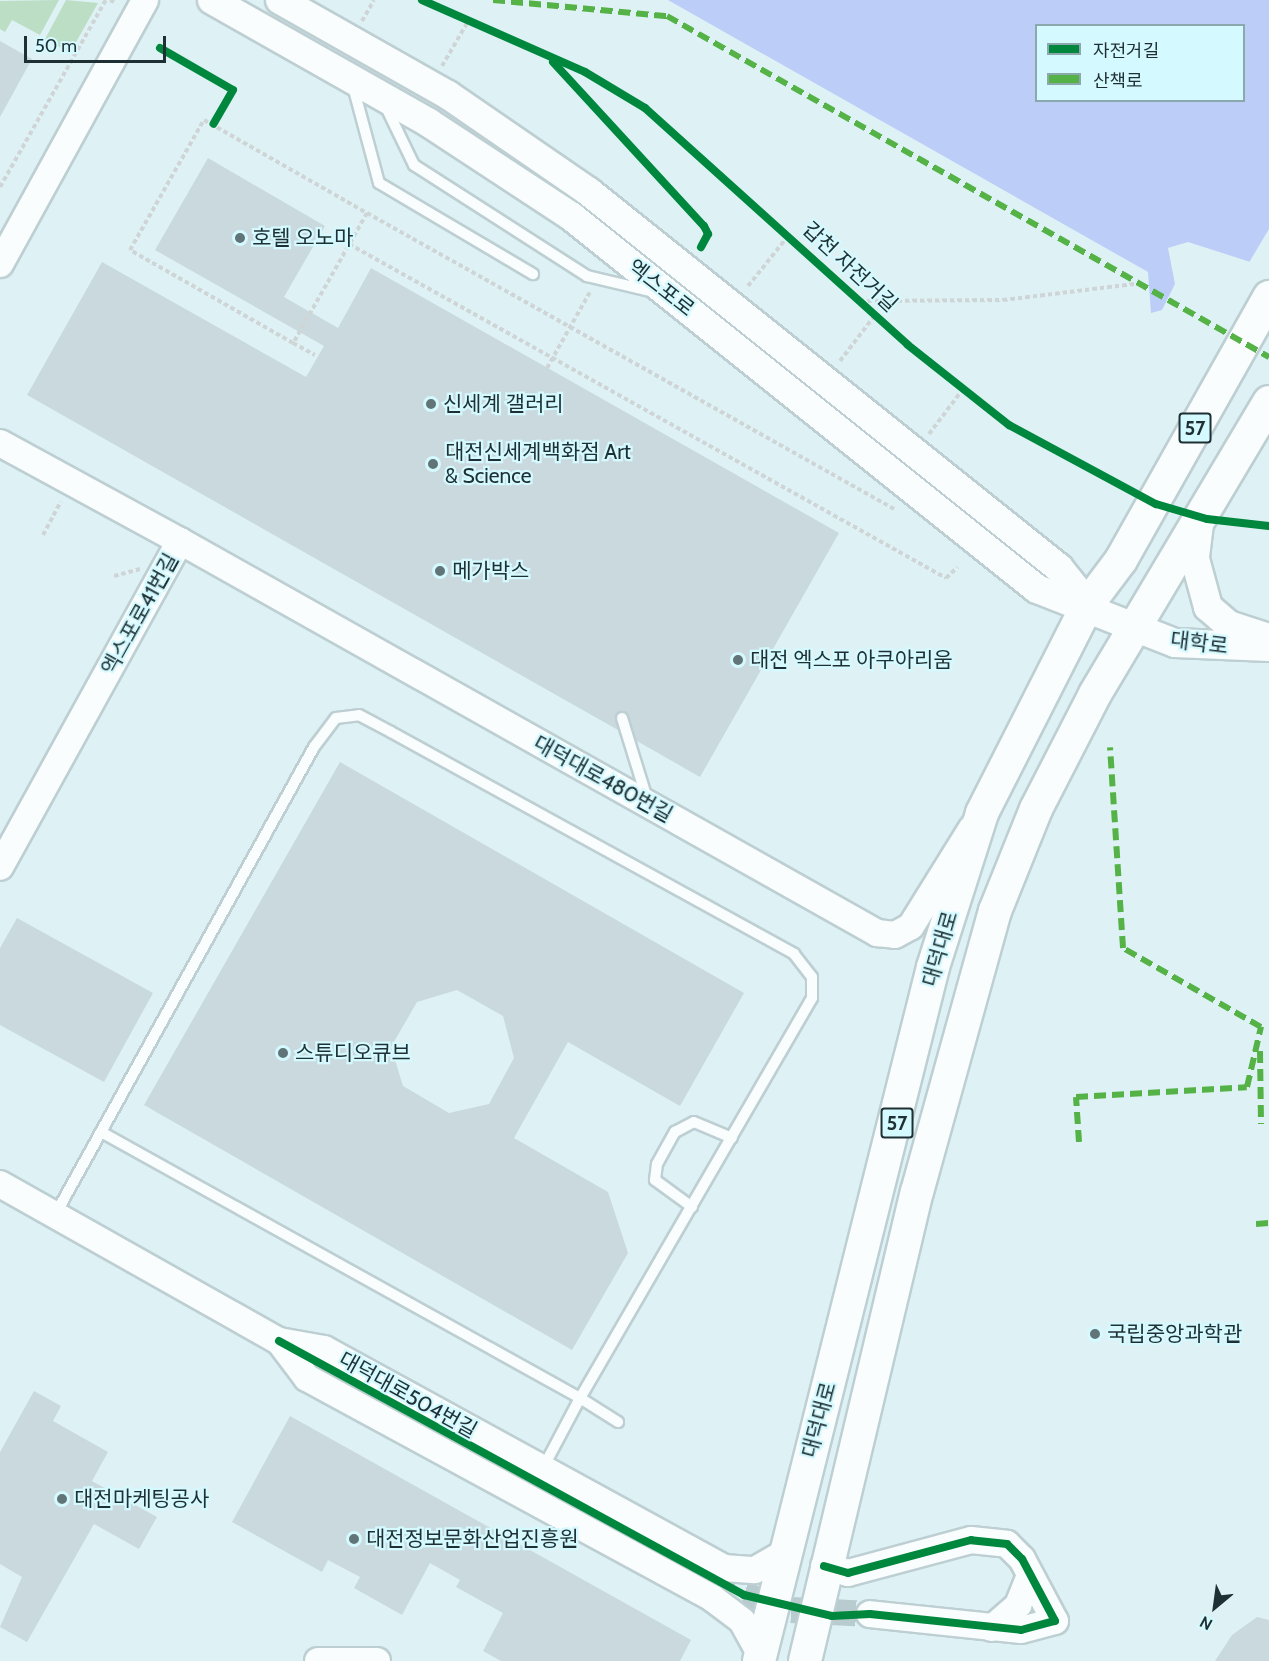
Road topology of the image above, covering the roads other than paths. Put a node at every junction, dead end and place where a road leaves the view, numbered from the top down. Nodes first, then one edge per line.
1 (145, 0) edge
2 (212, 0) edge
3 (280, 0) edge
4 (352, 80) junction
5 (381, 96) junction
6 (0, 264) edge
7 (533, 274) dead end
8 (671, 296) junction
9 (1269, 297) edge
10 (1269, 402) edge
11 (0, 442) edge
12 (1199, 524) junction
13 (180, 541) junction
14 (1088, 604) junction
15 (1131, 627) junction
16 (1269, 638) edge
17 (1269, 647) edge
18 (622, 718) dead end
19 (649, 805) junction
20 (982, 813) junction
21 (0, 867) edge
22 (101, 1132) junction
23 (732, 1138) junction
24 (0, 1184) edge
25 (692, 1208) junction
26 (56, 1215) junction
27 (279, 1341) junction
28 (580, 1398) junction
29 (618, 1422) dead end
30 (543, 1468) junction
31 (582, 1498) junction
32 (580, 1528) junction
33 (785, 1553) junction
34 (824, 1566) junction
35 (1030, 1576) junction
36 (870, 1614) tunnel mouth
37 (992, 1628) junction
38 (760, 1658) edge
39 (318, 1661) edge
40 (377, 1661) edge
41 (806, 1661) edge

1 - 6 street
2 - 4 main road, 엑스포로
3 - 14 main road, 엑스포로
4 - 5 main road, 엑스포로
4 - 7 lane
5 - 8 main road, 엑스포로
5 - 8 lane
8 - 14 main road, 엑스포로
9 - 14 main road, 대덕대로 / 57
10 - 12 main road, 대덕대로 / 57
11 - 13 street, 엑스포로41번길
12 - 15 main road, 대덕대로 / 57
12 - 16 main road
13 - 19 street, 대덕대로480번길
13 - 21 street, 엑스포로41번길
14 - 15 main road, 엑스포로
14 - 20 main road, 대덕대로 / 57
15 - 17 main road, 대학로
15 - 34 main road, 대덕대로 / 57
18 - 19 lane
19 - 20 street, 대덕대로480번길
20 - 33 main road, 대덕대로 / 57
22 - 23 lane
22 - 26 lane
22 - 28 lane
23 - 25 lane
23 - 25 lane
24 - 26 street, 대덕대로504번길
25 - 28 lane
26 - 27 street, 대덕대로504번길
27 - 30 street, 대덕대로504번길
27 - 31 street
27 - 32 street
28 - 29 lane
28 - 30 lane
30 - 31 street, 대덕대로504번길
31 - 32 street
31 - 33 street, 대덕대로504번길
32 - 38 street
33 - 38 main road, 대덕대로 / 57
34 - 35 street
34 - 41 main road, 대덕대로 / 57
35 - 37 street
35 - 37 street
36 - 37 street
39 - 40 street

